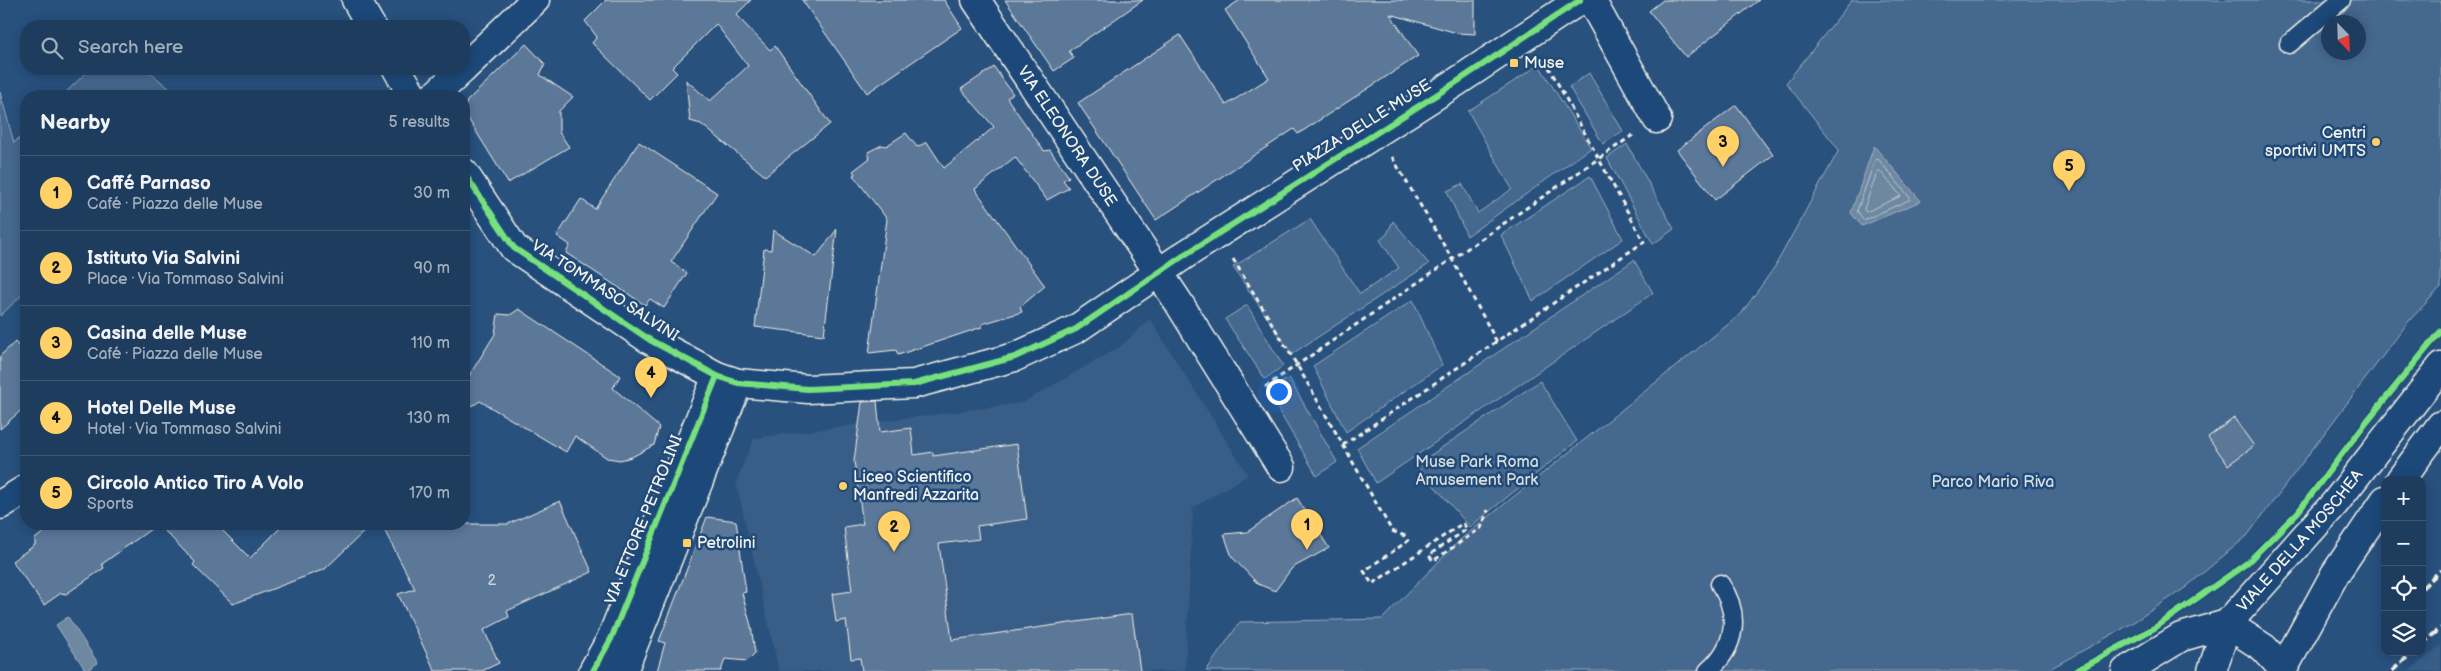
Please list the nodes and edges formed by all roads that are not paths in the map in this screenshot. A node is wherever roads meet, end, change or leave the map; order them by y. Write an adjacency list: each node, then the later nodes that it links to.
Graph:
1 (356, 0): 7 (street)
2 (535, 0): 9 (street)
3 (976, 0): 16 (street, VIA ELEONORA DUSE)
4 (1580, 0): 16 (street, PIAZZA DELLE MUSE)
5 (1591, 0): 14 (street)
6 (2342, 0): 8 (lane)
7 (368, 20)
8 (2290, 44)
9 (470, 61)
10 (401, 75): 12 (street)
11 (456, 75): 13 (street)
12 (409, 90)
13 (440, 90)
14 (1657, 119)
15 (470, 182): 18 (street, VIA TOMMASO SALVINI)
16 (1158, 273): 18 (street, VIA TOMMASO SALVINI); 20 (street)
17 (2441, 367): 26 (street, VIALE DELLA MOSCHEA)
18 (727, 379): 28 (street, VIA ETTORE PETROLINI); 29 (street)
19 (2441, 425): 21 (street)
20 (1281, 466)
21 (2403, 476)
22 (20, 493): 23 (street)
23 (0, 505)
24 (2381, 506): 27 (street)
25 (1720, 584): 30 (lane)
26 (2227, 624): 27 (street); 31 (street, VIALE DELLA MOSCHEA); 32 (street)
27 (2283, 670)
28 (593, 671)
29 (623, 671)
30 (1708, 671)
31 (2126, 671)
32 (2212, 671)

